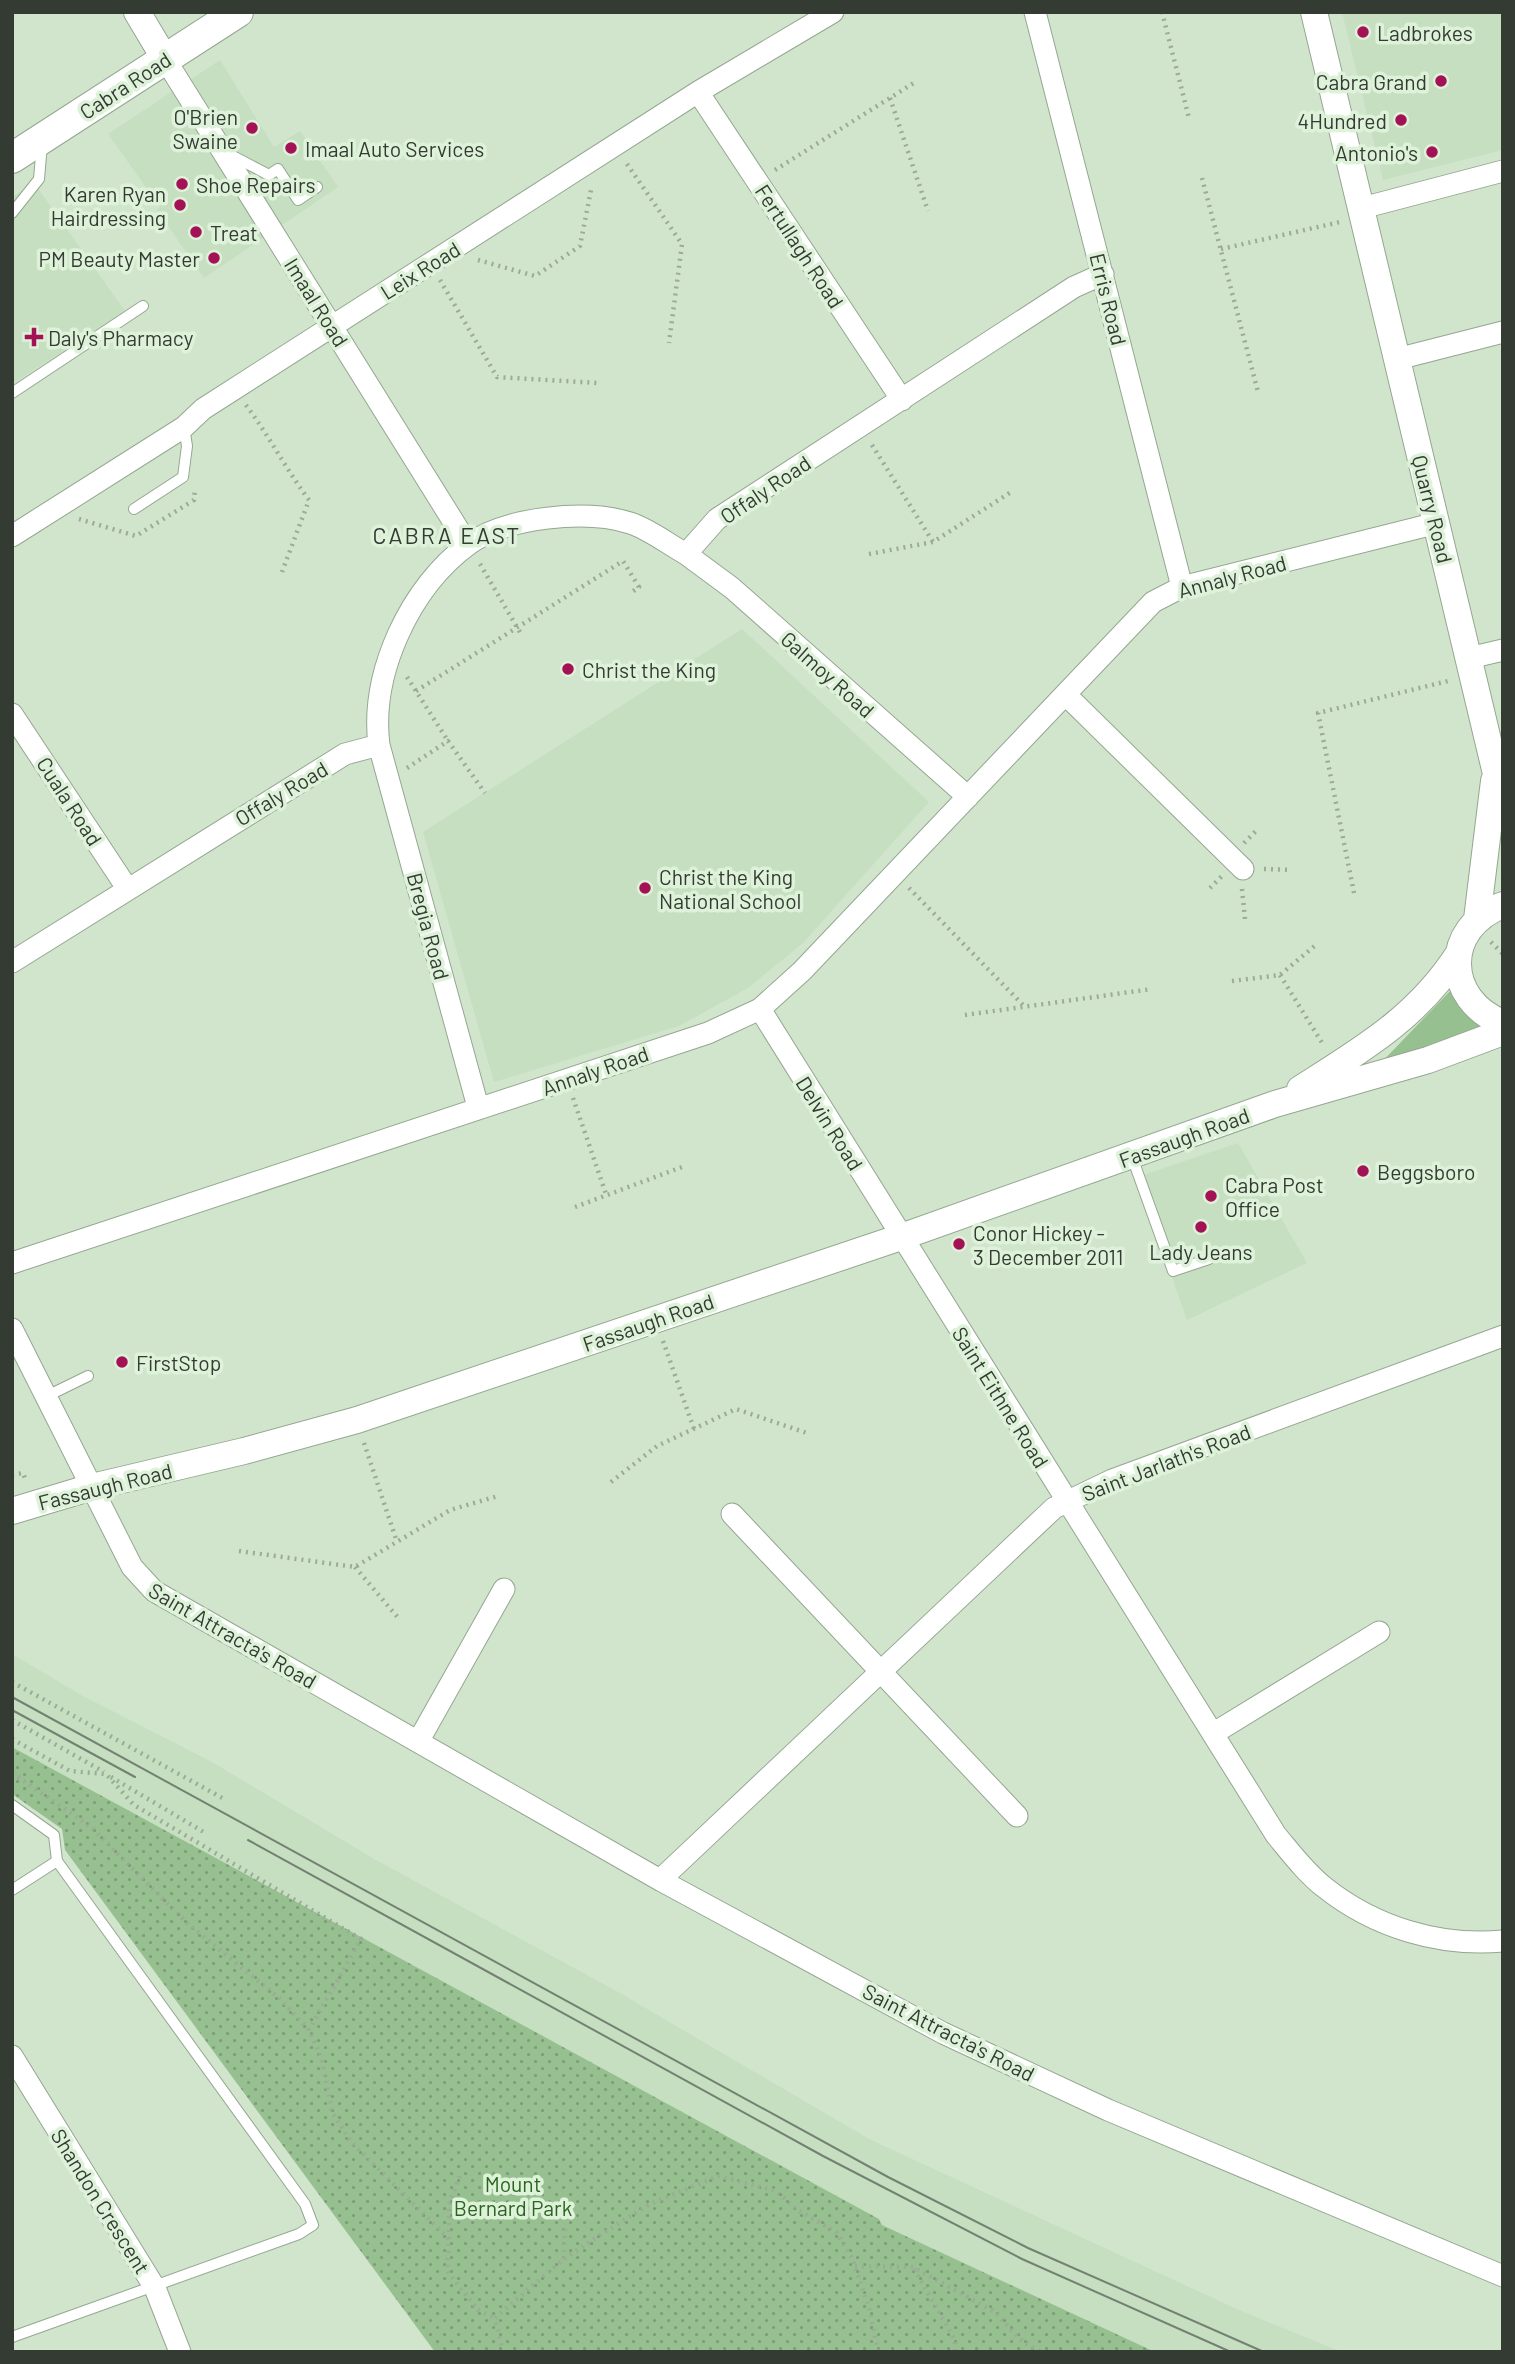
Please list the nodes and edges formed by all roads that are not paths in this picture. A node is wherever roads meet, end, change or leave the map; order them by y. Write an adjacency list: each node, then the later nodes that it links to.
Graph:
1 (137, 12): 6 (street)
2 (238, 12): 6 (main road, Cabra Road)
3 (833, 12): 7 (street, Leix Road)
4 (1035, 12): 15 (street, Erris Road)
5 (1314, 12): 13 (street, Quarry Road)
6 (165, 59): 8 (main road, Cabra Road); 9 (street, Imaal Road)
7 (698, 92): 17 (street, Leix Road); 21 (street, Fertullagh Road)
8 (43, 138): 10 (main road, Cabra Road); 14 (lane)
9 (222, 150): 12 (lane); 17 (street, Imaal Road)
10 (12, 158)
11 (1503, 172): 13 (street)
12 (317, 187)
13 (1363, 212): 19 (street, Quarry Road)
14 (12, 213)
15 (1103, 274): 21 (street, Offaly Road); 28 (street, Erris Road)
16 (143, 306): 20 (lane)
17 (332, 327): 22 (street, Leix Road); 26 (street, Imaal Road)
18 (1503, 331): 19 (street)
19 (1397, 359): 24 (street, Quarry Road)
20 (12, 393)
21 (902, 400): 27 (street, Offaly Road)
22 (184, 427): 23 (lane); 25 (street, Leix Road)
23 (134, 509)
24 (1437, 523): 28 (street, Annaly Road); 30 (street, Quarry Road)
25 (12, 536)
26 (468, 545): 27 (street); 33 (street)
27 (686, 554): 35 (street, Galmoy Road)
28 (1182, 587): 31 (street, Annaly Road)
29 (1503, 650): 30 (street)
30 (1471, 666): 34 (street, Quarry Road)
31 (1066, 695): 35 (street, Annaly Road); 37 (street)
32 (12, 714): 38 (street, Cuala Road)
33 (379, 745): 38 (street, Offaly Road); 47 (street, Bregia Road)
34 (1495, 768): 36 (street, Quarry Road); 40 (street, Quarry Road)
35 (968, 797): 43 (street, Annaly Road)
36 (1503, 803)
37 (1243, 869)
38 (127, 888): 42 (street, Offaly Road)
39 (1503, 905): 40 (street)
40 (1477, 919): 41 (street, Fassaugh Road)
41 (1459, 953): 44 (street); 46 (street, Fassaugh Road)
42 (12, 962)
43 (760, 1009): 47 (street, Annaly Road); 49 (street, Delvin Road)
44 (1503, 1023)
45 (1503, 1032): 46 (street, Fassaugh Road)
46 (1275, 1104): 48 (street, Fassaugh Road)
47 (478, 1107): 51 (street, Annaly Road)
48 (1132, 1157): 49 (street, Fassaugh Road); 50 (lane)
49 (901, 1237): 56 (street, Fassaugh Road); 57 (street, Saint Eithne Road)
50 (1209, 1259)
51 (12, 1263)
52 (12, 1329): 55 (street, Saint Attracta's Road)
53 (1503, 1336): 57 (street, Saint Jarlath's Road)
54 (88, 1376): 55 (lane)
55 (45, 1396): 56 (street, Saint Attracta's Road)
56 (92, 1487): 58 (street, Fassaugh Road); 64 (street, Saint Attracta's Road)
57 (1066, 1502): 62 (street, Saint Jarlath's Road); 63 (street, Saint Eithne Road)
58 (12, 1511)
59 (732, 1514): 62 (street)
60 (504, 1589): 64 (street)
61 (1379, 1632): 63 (street)
62 (880, 1671): 66 (street); 68 (street, Saint Jarlath's Road)
63 (1214, 1733): 70 (street, Saint Eithne Road)
64 (419, 1740): 68 (street, Saint Attracta's Road)
65 (12, 1805): 67 (lane)
66 (1017, 1815)
67 (57, 1861): 69 (lane); 73 (lane)
68 (660, 1880): 72 (street, Saint Attracta's Road)
69 (12, 1890)
70 (1503, 1941)
71 (12, 2056): 73 (street, Shandon Crescent)
72 (1503, 2276)
73 (155, 2288): 74 (lane); 75 (street, Shandon Crescent)
74 (12, 2337)
75 (180, 2352)

